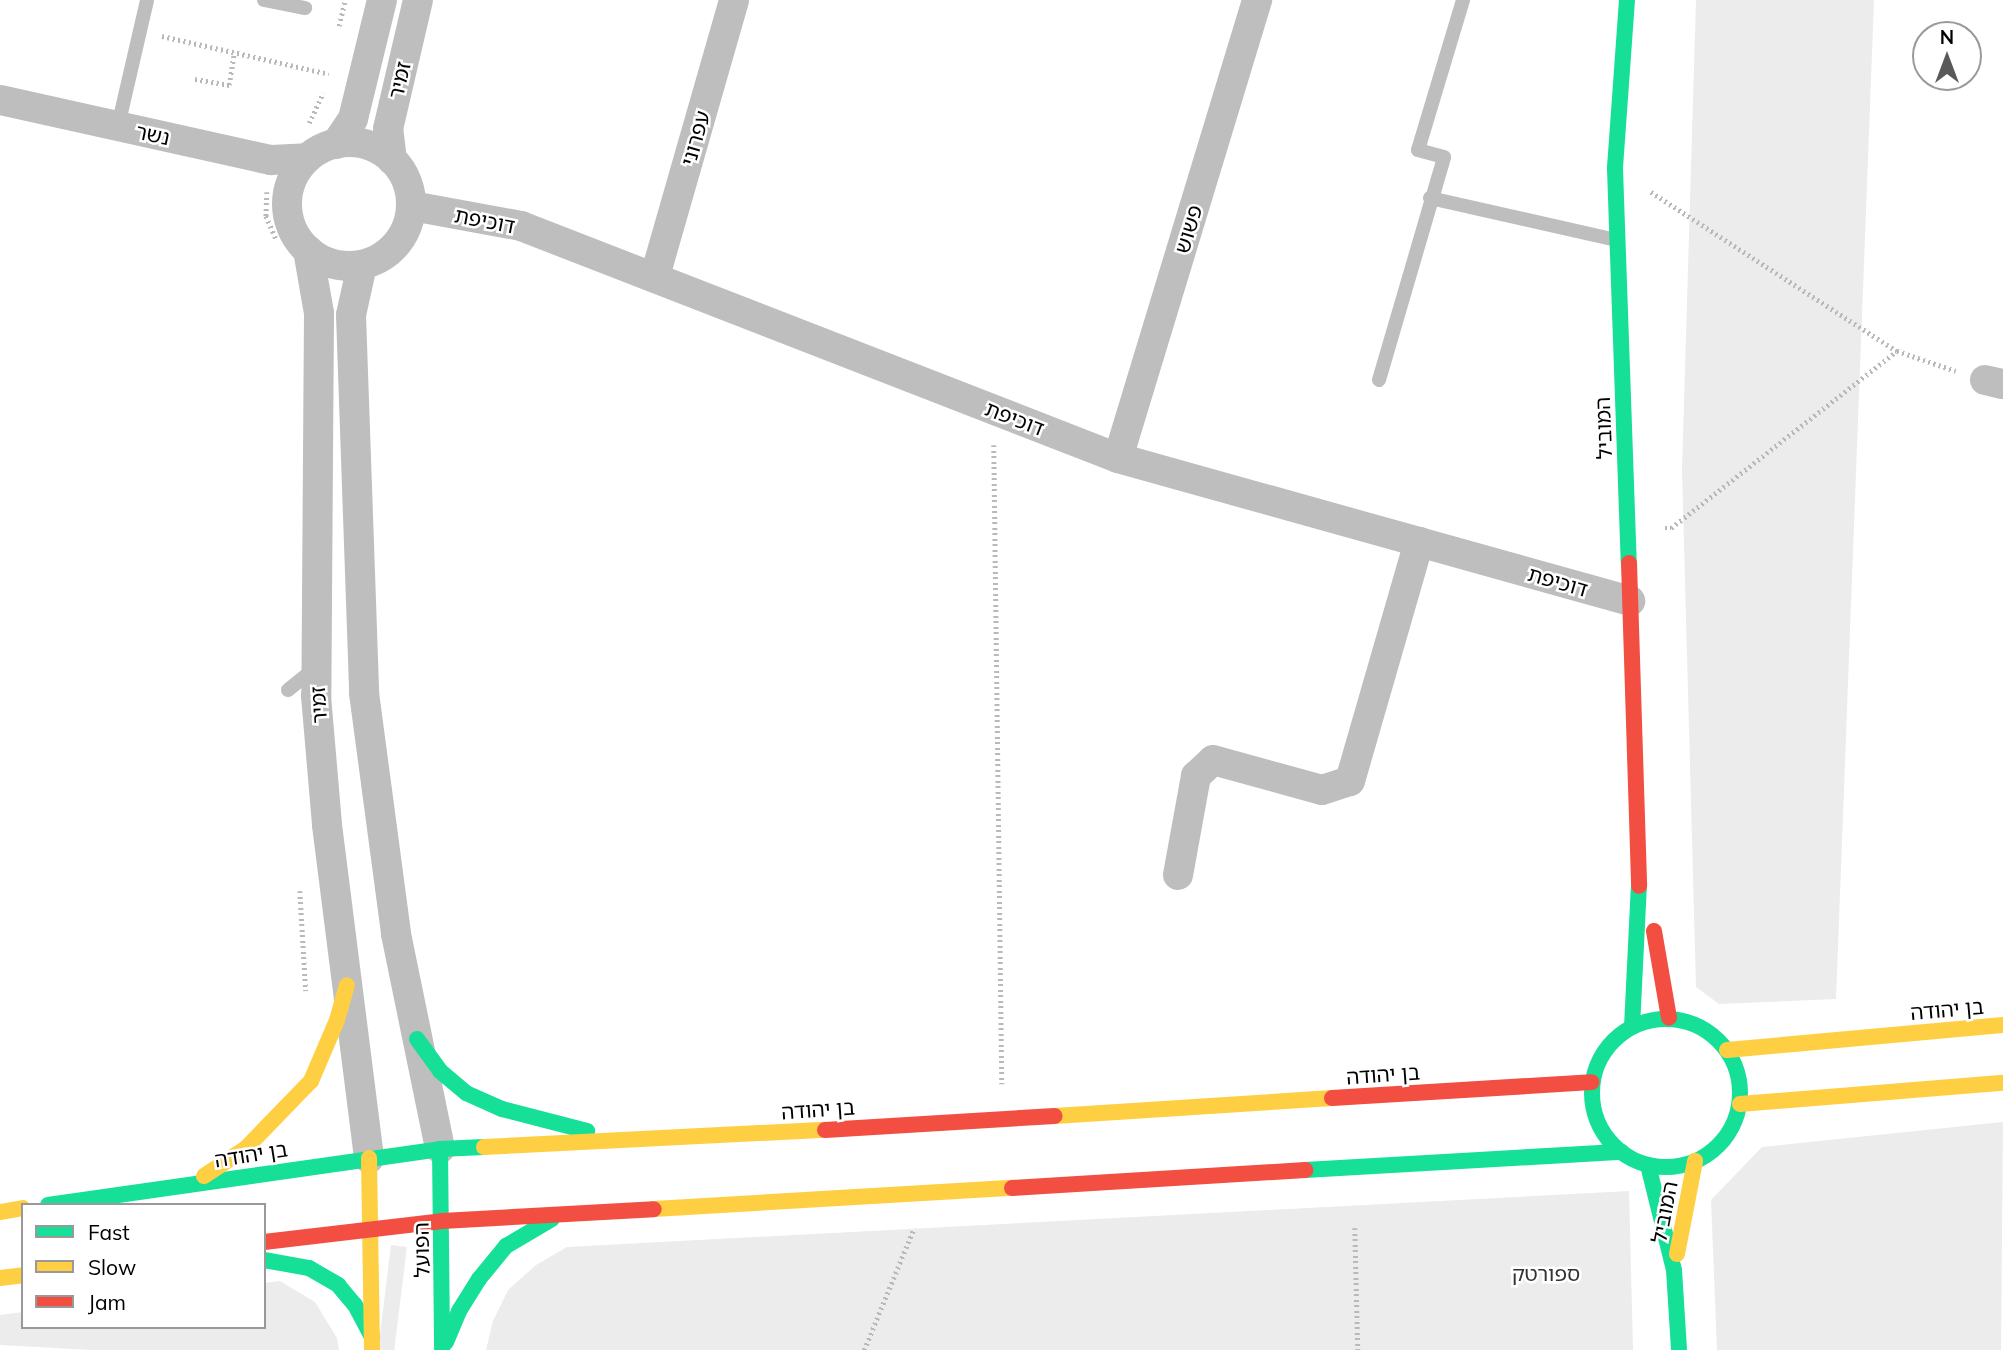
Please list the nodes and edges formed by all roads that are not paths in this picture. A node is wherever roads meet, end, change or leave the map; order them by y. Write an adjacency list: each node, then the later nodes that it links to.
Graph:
1 (146, 0): 12 (lane)
2 (264, 0): 9 (lane)
3 (382, 0): 13 (street, זמיר)
4 (418, 0): 15 (street, זמיר)
5 (734, 0): 22 (street, עפרוני)
6 (1257, 0): 24 (street, פשוש)
7 (1462, 0): 16 (lane)
8 (1628, 0): 19 (street, המוביל)
9 (305, 8)
10 (0, 100): 12 (street, נשר)
11 (0, 120): 17 (street, נשר)
12 (118, 126): 14 (street, נשר)
13 (336, 144): 14 (street); 15 (street)
14 (307, 158): 17 (street)
15 (393, 160): 18 (street)
16 (1430, 198): 19 (lane); 23 (lane)
17 (288, 203): 20 (street)
18 (412, 206): 21 (street); 22 (street, דוכיפת)
19 (1617, 240): 26 (street, המוביל)
20 (308, 250): 21 (street); 27 (street, זמיר)
21 (362, 265): 35 (street)
22 (655, 276): 24 (street, דוכיפת)
23 (1379, 380)
24 (1118, 458): 25 (street, דוכיפת)
25 (1419, 542): 26 (street, דוכיפת); 30 (street)
26 (1630, 601): 29 (street, המוביל)
27 (316, 667): 28 (lane); 31 (street, זמיר)
28 (288, 690)
29 (1640, 855): 32 (street, המוביל); 34 (street, המוביל)
30 (1178, 875)
31 (347, 985): 43 (street, זמיר); 46 (street)
32 (1669, 1018): 34 (street); 36 (street)
33 (2003, 1025): 36 (street, בן יהודה)
34 (1632, 1027): 37 (street)
35 (417, 1039): 40 (street); 41 (street)
36 (1727, 1050): 39 (street)
37 (1592, 1082): 40 (street, בן יהודה); 42 (street)
38 (2003, 1083): 39 (street)
39 (1740, 1104): 44 (street)
40 (641, 1142): 41 (street, בן יהודה)
41 (440, 1149): 43 (street, בן יהודה); 51 (street, הפועל)
42 (1621, 1152): 45 (street); 50 (street)
43 (369, 1158): 46 (street, בן יהודה); 52 (street)
44 (1695, 1161): 45 (street); 55 (street, המוביל)
45 (1648, 1165): 55 (street, המוביל)
46 (185, 1185): 47 (street, בן יהודה)
47 (62, 1203)
48 (21, 1208): 49 (street)
49 (0, 1212)
50 (558, 1215): 51 (street); 59 (street)
51 (442, 1221): 52 (street); 59 (street, הפועל)
52 (372, 1228): 53 (street); 58 (street)
53 (266, 1242)
54 (266, 1261): 58 (street)
55 (1674, 1270): 60 (street, המוביל)
56 (21, 1275): 57 (street)
57 (0, 1278)
58 (372, 1344)
59 (442, 1350)
60 (1679, 1350)

